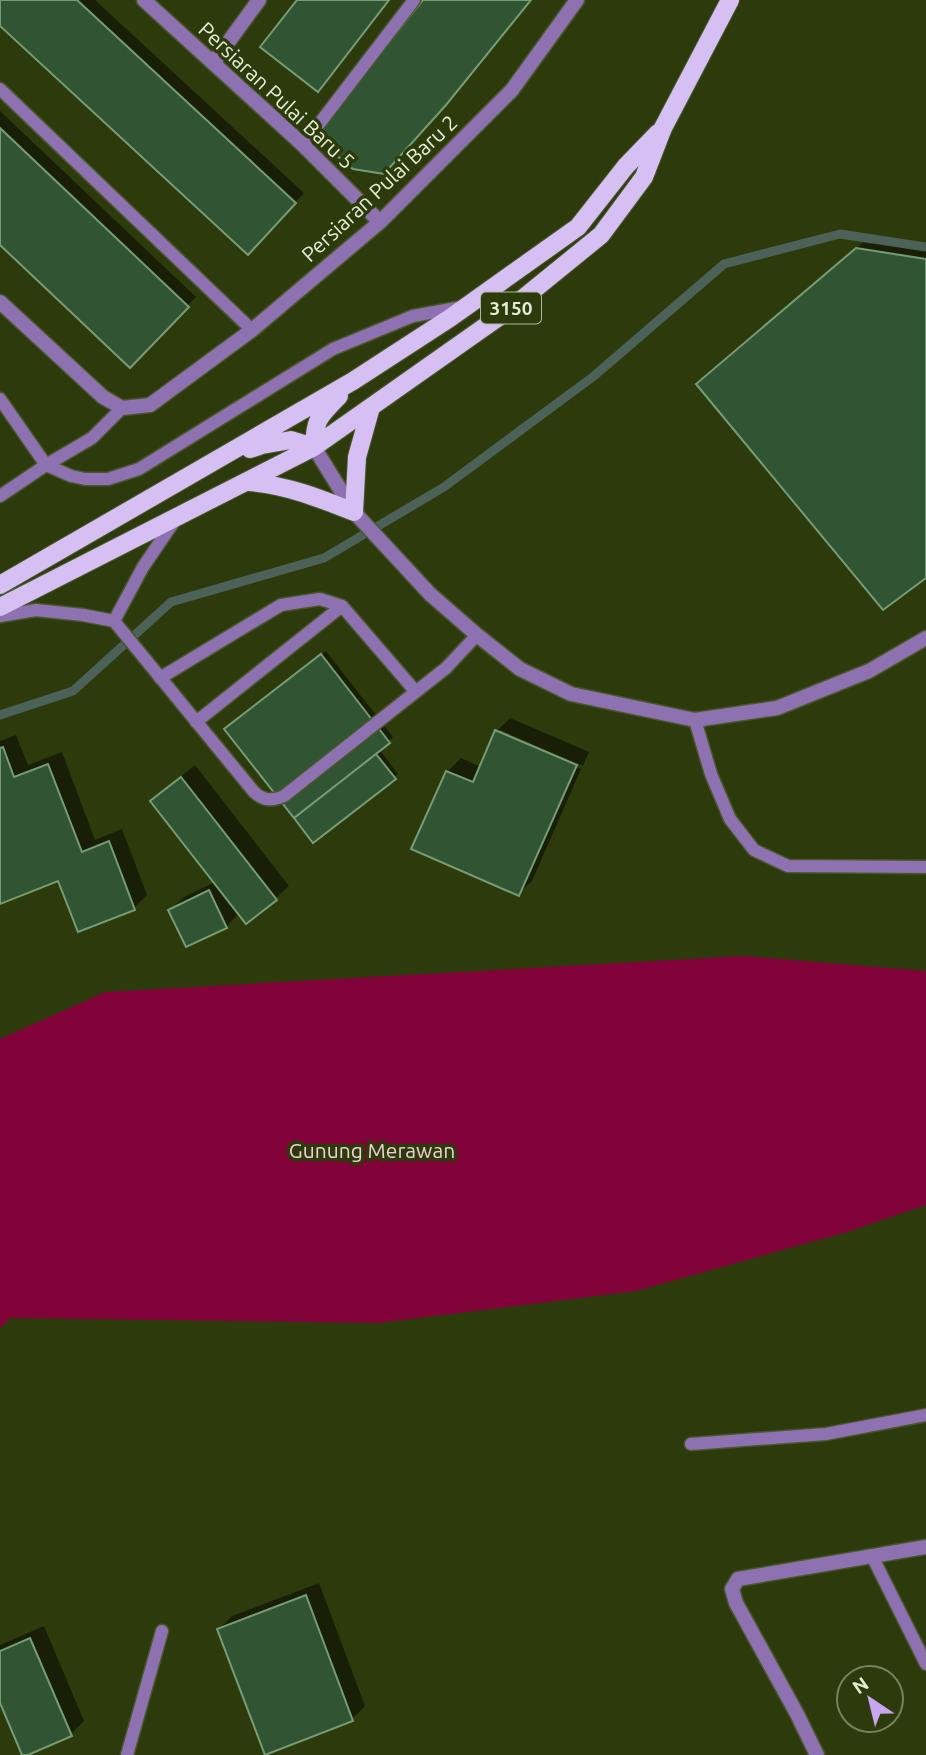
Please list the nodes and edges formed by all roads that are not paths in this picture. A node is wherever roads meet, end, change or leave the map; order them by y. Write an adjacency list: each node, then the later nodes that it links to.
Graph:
1 (144, 0): 6 (street, Persiaran Pulai Baru 5)
2 (259, 0): 6 (street)
3 (414, 0): 9 (lane)
4 (577, 0): 10 (street, Persiaran Pulai Baru 2)
5 (730, 0): 8 (main road, 3150)
6 (213, 63): 9 (street, Persiaran Pulai Baru 5)
7 (0, 89): 13 (lane)
8 (663, 128): 12 (main road, 3150); 16 (main road, 3150)
9 (303, 145): 10 (street, Persiaran Pulai Baru 5)
10 (380, 222): 13 (street, Persiaran Pulai Baru 2)
11 (0, 302): 17 (street)
12 (466, 306): 14 (main road, 3150); 20 (lane)
13 (252, 330): 17 (street, Persiaran Pulai Baru 2)
14 (353, 381): 18 (main road); 19 (main road, 3150)
15 (0, 399): 20 (lane)
16 (371, 407): 18 (main road, 3150); 23 (main road)
17 (122, 408): 20 (lane)
18 (314, 447): 19 (main road); 21 (main road, 3150); 23 (street)
19 (210, 464): 25 (main road, 3150)
20 (46, 465): 22 (lane)
21 (246, 481): 23 (main road); 24 (main road, 3150)
22 (0, 496)
23 (357, 515): 30 (street)
24 (177, 516): 27 (main road, 3150); 29 (lane)
25 (0, 585)
26 (342, 606): 32 (lane); 33 (lane); 35 (lane)
27 (0, 607)
28 (0, 616): 29 (lane)
29 (118, 625): 32 (lane)
30 (477, 635): 33 (lane); 34 (street)
31 (926, 638): 34 (street)
32 (160, 678): 35 (lane)
33 (415, 692): 35 (lane)
34 (695, 720): 36 (lane)
35 (196, 722)
36 (926, 867)
37 (926, 1415): 38 (lane)
38 (691, 1444)
39 (926, 1547): 40 (street)
40 (872, 1556): 42 (lane); 44 (street)
41 (162, 1631): 43 (lane)
42 (926, 1664)
43 (127, 1755)
44 (817, 1755)

